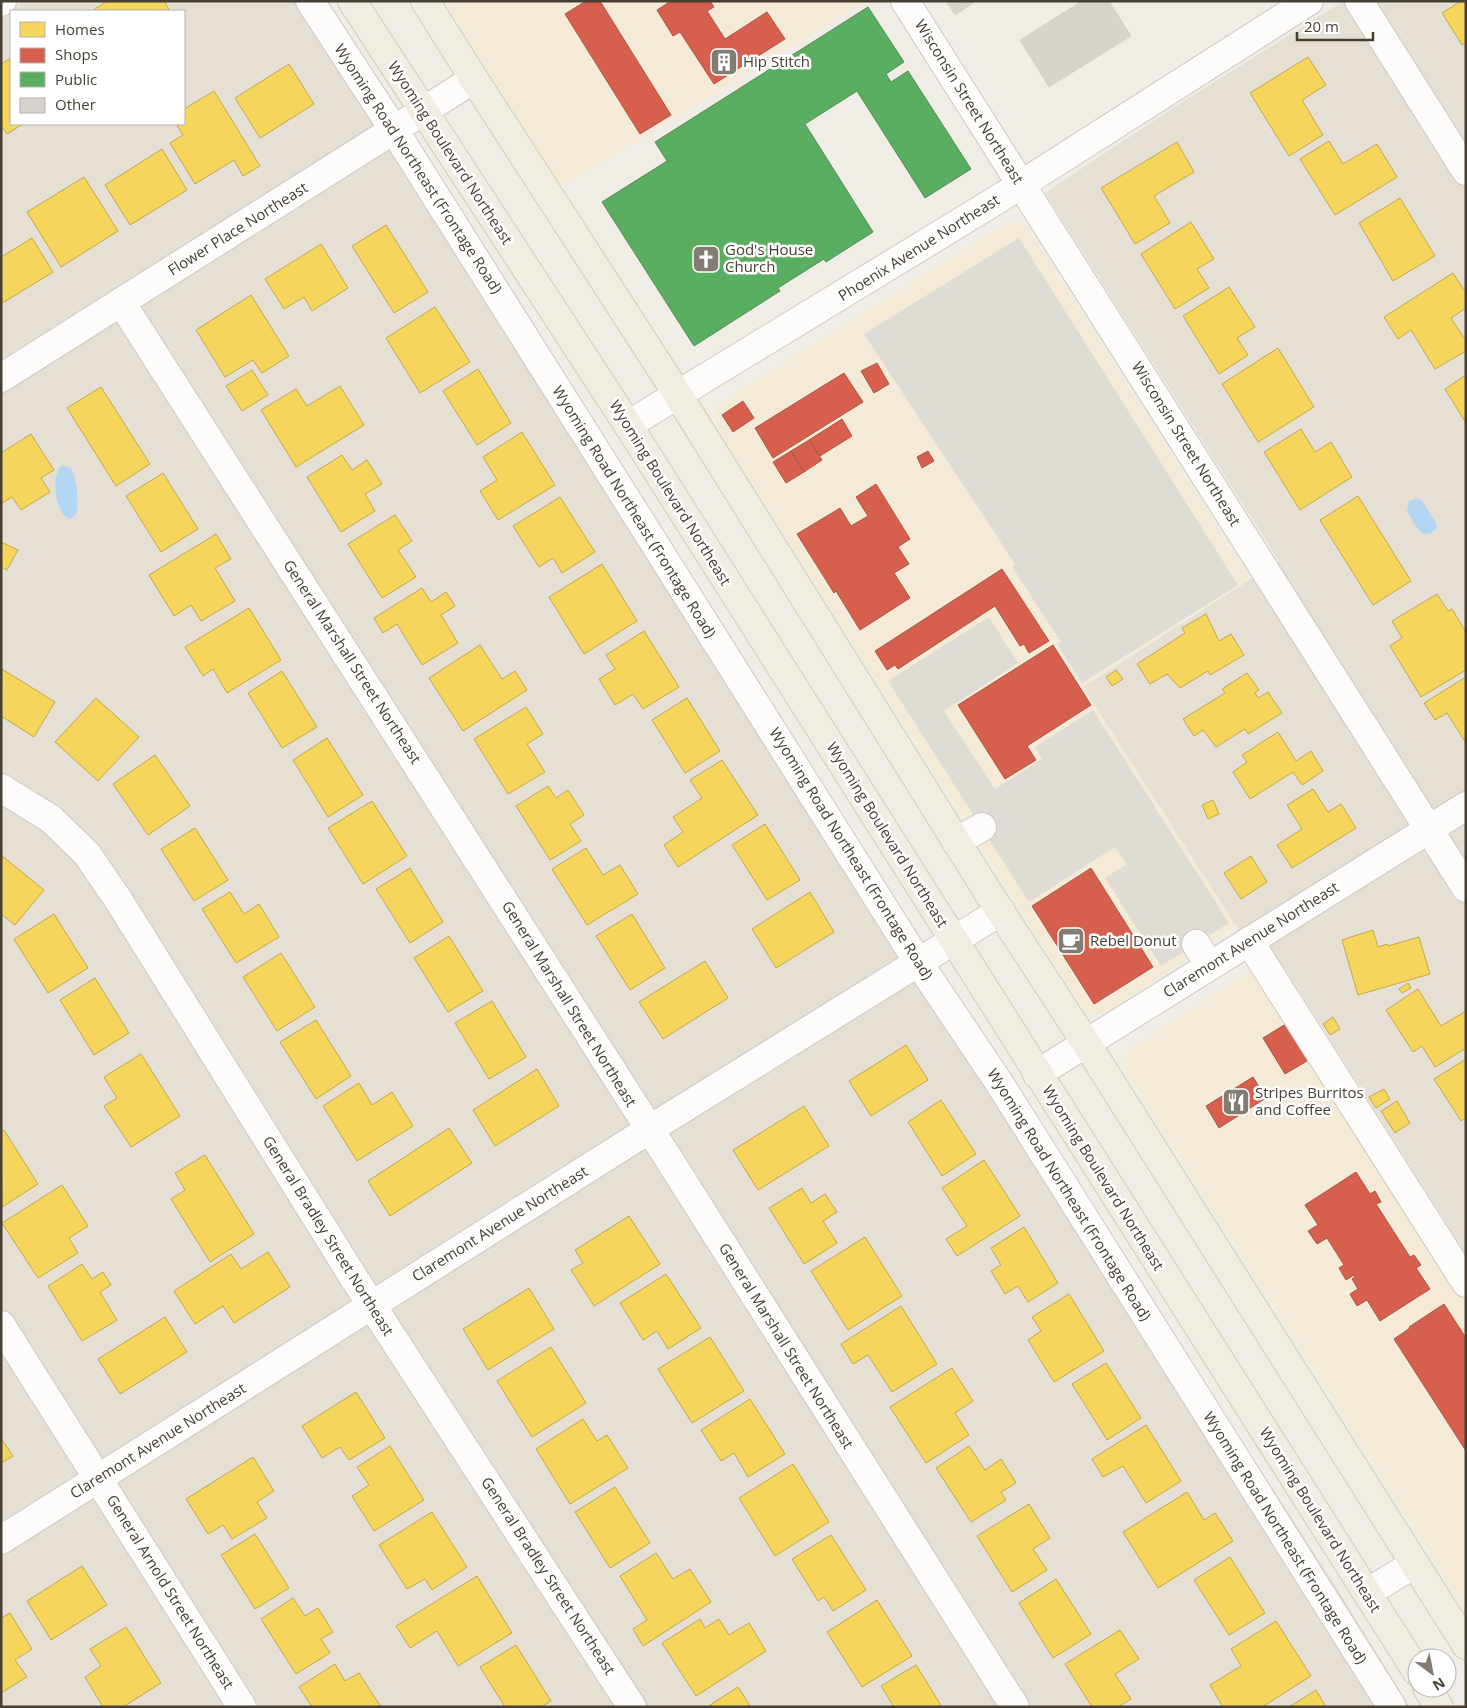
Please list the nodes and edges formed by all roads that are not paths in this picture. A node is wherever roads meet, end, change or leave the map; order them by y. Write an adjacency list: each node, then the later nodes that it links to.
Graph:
1 (310, 1): 9 (street, Wyoming Road Northeast (Frontage Road))
2 (352, 1): 8 (main road, Wyoming Boulevard Northeast)
3 (425, 1): 7 (main road)
4 (906, 1): 11 (street, Wisconsin Street Northeast)
5 (1309, 1): 11 (street, Phoenix Avenue Northeast)
6 (1359, 1): 10 (street)
7 (474, 79): 8 (street, Flower Place Northeast); 14 (main road)
8 (423, 111): 9 (street, Flower Place Northeast); 15 (main road, Wyoming Boulevard Northeast)
9 (394, 130): 12 (street, Flower Place Northeast); 25 (street, Wyoming Road Northeast (Frontage Road))
10 (1466, 171)
11 (1022, 184): 14 (street, Phoenix Avenue Northeast); 19 (street, Wisconsin Street Northeast)
12 (121, 302): 13 (street, Flower Place Northeast); 28 (street, General Marshall Street Northeast)
13 (1, 378)
14 (678, 395): 15 (street, Phoenix Avenue Northeast); 20 (main road)
15 (628, 425): 23 (main road, Wyoming Boulevard Northeast)
16 (1, 788): 30 (street, General Bradley Street Northeast)
17 (1466, 806): 19 (street, Claremont Avenue Northeast)
18 (982, 827): 20 (street)
19 (1428, 829): 21 (street, Wisconsin Street Northeast); 24 (street, Claremont Avenue Northeast)
20 (956, 842): 22 (main road)
21 (1466, 888)
22 (1001, 911): 23 (street, Claremont Avenue Northeast); 26 (main road)
23 (953, 940): 25 (street, Claremont Avenue Northeast); 27 (main road, Wyoming Boulevard Northeast)
24 (1249, 941): 26 (street, Claremont Avenue Northeast); 29 (street)
25 (918, 962): 28 (street, Claremont Avenue Northeast); 41 (street, Wyoming Road Northeast (Frontage Road))
26 (1086, 1043): 27 (street, Claremont Avenue Northeast); 34 (main road)
27 (1037, 1074): 35 (main road, Wyoming Boulevard Northeast)
28 (650, 1129): 30 (street, Claremont Avenue Northeast); 40 (street, General Marshall Street Northeast)
29 (1466, 1283)
30 (371, 1305): 32 (street, Claremont Avenue Northeast); 39 (street, General Bradley Street Northeast)
31 (1, 1325): 32 (street, General Arnold Street Northeast)
32 (98, 1479): 33 (street, Claremont Avenue Northeast); 38 (street, General Arnold Street Northeast)
33 (1, 1540)
34 (1414, 1564): 35 (street); 36 (main road)
35 (1367, 1593): 37 (main road, Wyoming Boulevard Northeast)
36 (1466, 1645)
37 (1407, 1656)
38 (242, 1707)
39 (632, 1707)
40 (1015, 1707)
41 (1392, 1707)

